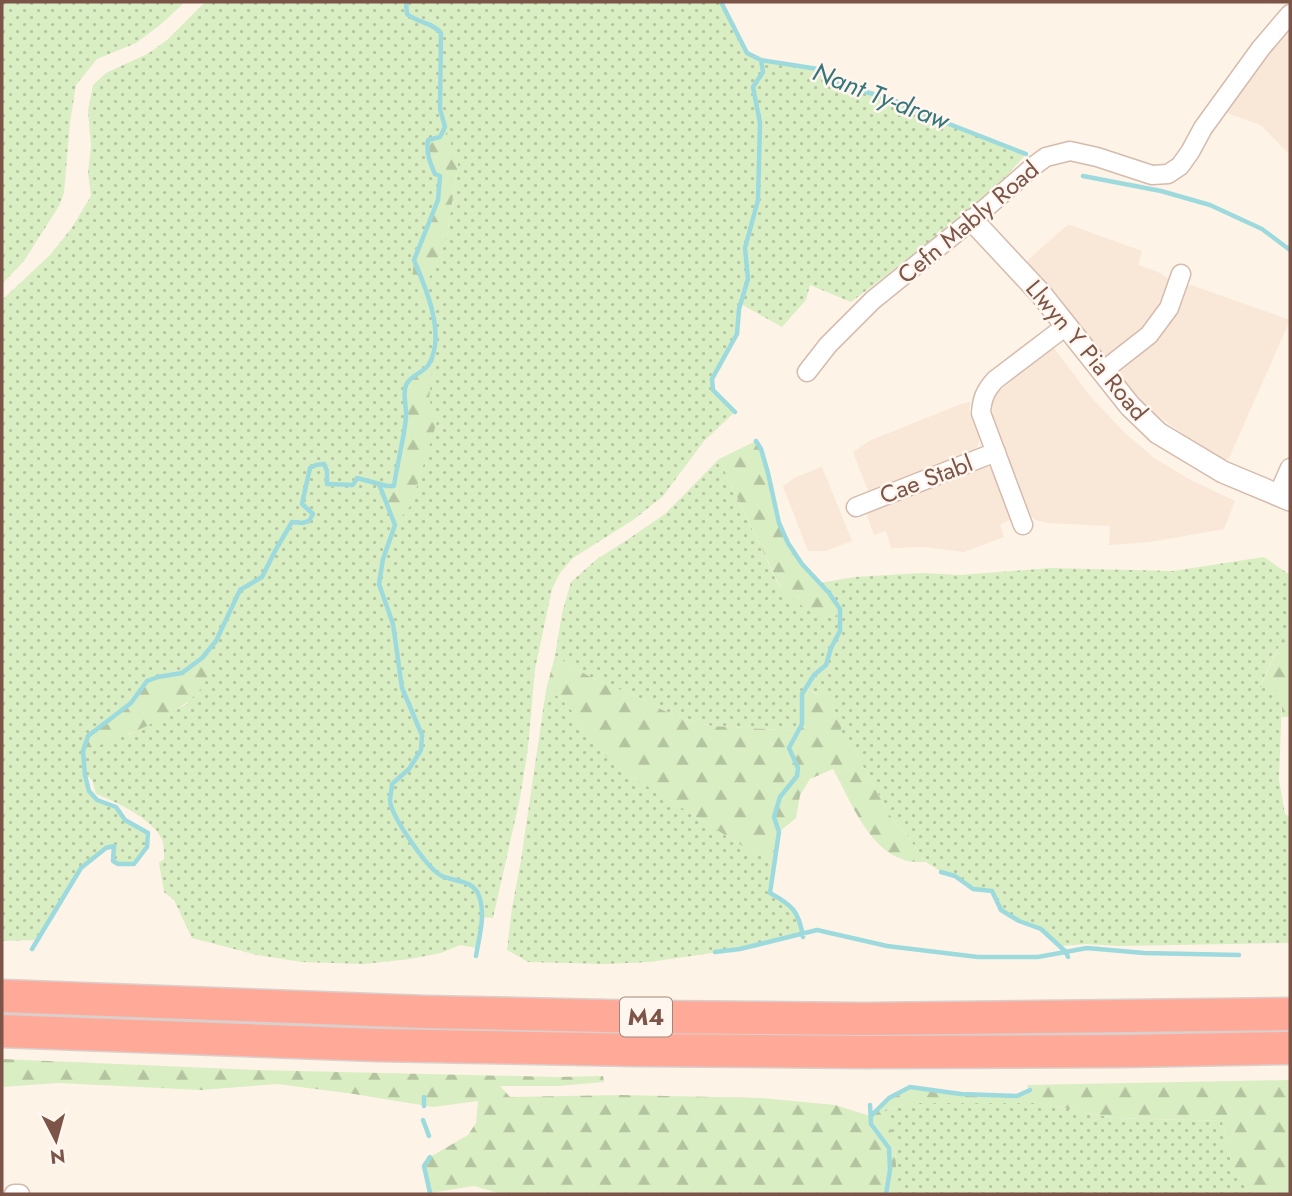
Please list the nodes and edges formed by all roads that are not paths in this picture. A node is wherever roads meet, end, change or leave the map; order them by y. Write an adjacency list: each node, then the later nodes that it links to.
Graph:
1 (1290, 14): 2 (street, Cefn Mably Road)
2 (972, 220): 4 (street, Llwyn Y Pia Road); 6 (street, Cefn Mably Road)
3 (1181, 274): 5 (street)
4 (1066, 326): 5 (street, Llwyn Y Pia Road); 7 (street, Cae Stabl)
5 (1103, 371): 9 (street, Llwyn Y Pia Road)
6 (807, 372)
7 (996, 452): 10 (street, Cae Stabl); 11 (street, Cae Stabl)
8 (1290, 468): 9 (street)
9 (1284, 498)
10 (856, 506)
11 (1023, 525)
12 (2, 996): 13 (highway, M4)
13 (1290, 1014)
14 (2, 1031): 15 (highway, M4)
15 (1290, 1048)
16 (14, 1194): 17 (street)
17 (20, 1194)

